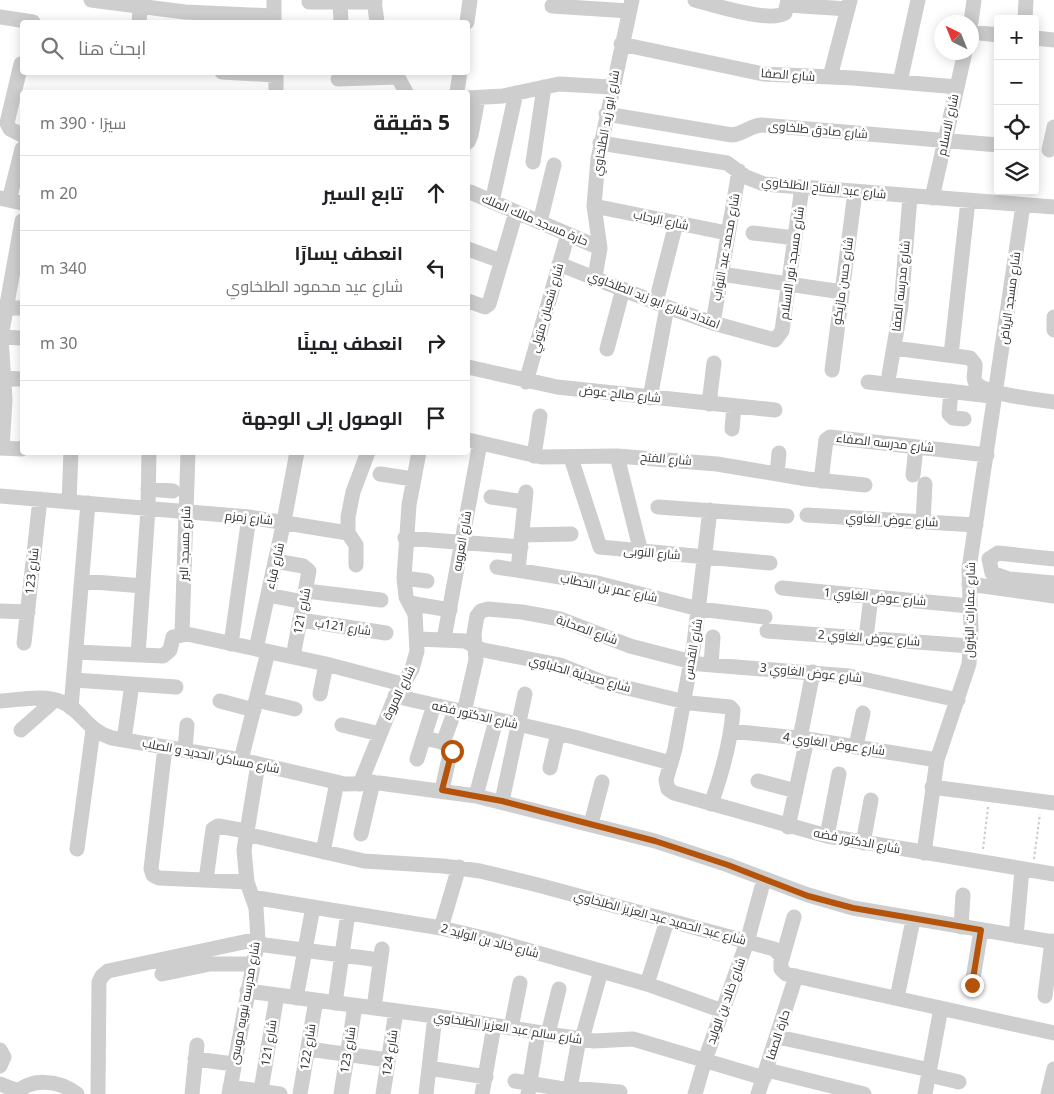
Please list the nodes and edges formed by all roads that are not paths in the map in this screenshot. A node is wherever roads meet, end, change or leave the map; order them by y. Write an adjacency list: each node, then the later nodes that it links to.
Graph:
1 (91, 0): 11 (street)
2 (274, 0): 20 (street)
3 (470, 0): 25 (street)
4 (695, 0): 16 (street)
5 (918, 0): 38 (street)
6 (974, 0): 17 (street)
7 (1026, 0): 18 (street)
8 (375, 1): 10 (street); 24 (street)
9 (309, 2): 10 (street)
10 (340, 2): 23 (street)
11 (140, 3): 20 (street); 22 (street)
12 (574, 4): 14 (street); 15 (street)
13 (849, 5): 16 (street); 36 (street)
14 (552, 6)
15 (630, 6): 30 (street, شارع ابو زيد الطلخاوي)
16 (786, 7)
17 (972, 15)
18 (1024, 15)
19 (0, 17): 21 (street)
20 (274, 19)
21 (20, 20)
22 (139, 20)
23 (341, 20)
24 (377, 20)
25 (467, 20)
26 (979, 33): 27 (street)
27 (994, 34)
28 (1039, 38): 29 (street)
29 (1054, 40)
30 (621, 44): 36 (street, شارع الصفا); 41 (street, شارع ابو زيد الطلخاوي)
31 (963, 60): 40 (street, شارع الاسلام)
32 (20, 68): 50 (street)
33 (276, 75): 42 (street)
34 (396, 75): 37 (street); 43 (street)
35 (460, 75): 44 (street)
36 (830, 77): 38 (street, شارع الصفا)
37 (338, 79)
38 (900, 82): 40 (street, شارع الصفا)
39 (544, 87): 41 (street); 45 (street); 56 (street)
40 (957, 87): 51 (street, شارع الاسلام)
41 (612, 88): 47 (street, شارع ابو زيد الطلخاوي)
42 (276, 90)
43 (405, 90)
44 (458, 90)
45 (516, 94): 46 (street); 66 (street)
46 (473, 98): 48 (street)
47 (606, 114): 51 (street, شارع صادق طلخاوى); 52 (street, شارع ابو زيد الطلخاوي)
48 (470, 124)
49 (1054, 127): 54 (street)
50 (20, 134)
51 (945, 141): 53 (street, شارع صادق طلخاوى); 63 (street, شارع الاسلام)
52 (600, 142): 58 (street, شارع عبد الفتاح الطلخاوي); 68 (street, شارع ابو زيد الطلخاوي)
53 (994, 144)
54 (1046, 150)
55 (20, 158): 64 (street)
56 (533, 162)
57 (554, 166): 71 (street)
58 (739, 171): 59 (street, شارع عبد الفتاح الطلخاوي); 74 (street, شارع محمد عبد التواب)
59 (802, 187): 61 (street, شارع عبد الفتاح الطلخاوي); 77 (street, شارع مسجد نور الاسلام)
60 (470, 192): 66 (street, حارة مسجد مالك الملك)
61 (855, 192): 62 (street, شارع عبد الفتاح الطلخاوي); 87 (street, شارع حسن مازيكو)
62 (910, 197): 63 (street, شارع عبد الفتاح الطلخاوي); 98 (street, شارع مدرسه الصفا)
63 (932, 198): 65 (street, شارع عبد الفتاح الطلخاوي)
64 (10, 200)
65 (968, 201): 67 (street, شارع عبد الفتاح الطلخاوي); 100 (street)
66 (492, 202): 70 (street, حارة مسجد مالك الملك)
67 (1023, 205): 69 (street, شارع عبد الفتاح الطلخاوي); 110 (street, شارع مسجد الرياض)
68 (594, 206): 72 (street, شارع الرحاب); 78 (street, شارع ابو زيد الطلخاوي)
69 (1054, 207)
70 (516, 212): 71 (street, حارة مسجد مالك الملك); 80 (street)
71 (540, 222): 76 (street, حارة مسجد مالك الملك)
72 (676, 223): 74 (street, شارع الرحاب); 89 (street)
73 (20, 231): 82 (street)
74 (727, 233): 83 (street, شارع محمد عبد التواب)
75 (753, 233): 77 (street)
76 (568, 234): 78 (street, حارة مسجد مالك الملك); 81 (street, شارع شعبان متولي)
77 (795, 238): 85 (street, شارع مسجد نور الاسلام)
78 (600, 248): 84 (street, شارع ابو زيد الطلخاوي)
79 (470, 250): 80 (street)
80 (502, 261): 88 (street)
81 (559, 264): 84 (street, امتداد شارع ابو زيد الطلخاوي); 107 (street, شارع شعبان متولي)
82 (11, 274): 90 (street)
83 (721, 274): 85 (street); 93 (street, شارع محمد عبد التواب)
84 (595, 277): 86 (street, امتداد شارع ابو زيد الطلخاوي)
85 (789, 284): 87 (street); 97 (street, شارع مسجد نور الاسلام)
86 (623, 288): 89 (street, امتداد شارع ابو زيد الطلخاوي); 99 (street)
87 (842, 292): 103 (street, شارع حسن مازيكو)
88 (470, 302)
89 (661, 304): 93 (street, امتداد شارع ابو زيد الطلخاوي); 111 (street)
90 (6, 308): 91 (street); 95 (street)
91 (20, 308)
92 (1054, 317): 94 (street)
93 (713, 323): 97 (street, امتداد شارع ابو زيد الطلخاوي)
94 (1054, 330)
95 (2, 337): 96 (street); 105 (street)
96 (20, 338)
97 (779, 338)
98 (894, 348): 100 (street); 104 (street, شارع مدرسه الصفا)
99 (607, 349)
100 (951, 355): 110 (street)
101 (714, 363): 113 (street)
102 (470, 368): 107 (street, شارع صالح عوض)
103 (832, 370)
104 (889, 375)
105 (2, 378): 106 (street); 121 (street)
106 (20, 379)
107 (526, 382): 111 (street, شارع صالح عوض)
108 (868, 382): 109 (street)
109 (951, 391): 110 (street); 117 (street)
110 (996, 394): 112 (street); 124 (street, شارع عمارات البترول)
111 (650, 398): 113 (street, شارع صالح عوض)
112 (1054, 402)
113 (709, 404): 114 (street, شارع صالح عوض)
114 (734, 406): 115 (street, شارع صالح عوض); 118 (street)
115 (775, 410)
116 (540, 416): 131 (street)
117 (964, 419)
118 (732, 429)
119 (474, 441): 131 (street, شارع الفتح); 160 (street, شارع العروبه)
120 (916, 447): 124 (street, شارع مدرسه الصفاء); 137 (street, شارع مدرسه الصفاء); 154 (street)
121 (1, 448): 122 (street)
122 (20, 449)
123 (779, 453): 135 (street)
124 (987, 454): 155 (street, شارع عمارات البترول)
125 (71, 455): 144 (street)
126 (149, 455): 139 (street)
127 (188, 455): 149 (street, شارع مسجد البر)
128 (295, 455): 153 (street, شارع قباء)
129 (367, 455): 156 (street)
130 (418, 455): 136 (street, شارع المروة)
131 (534, 456): 133 (street, شارع الفتح)
132 (617, 456): 133 (street, شارع الفتح); 135 (street, شارع الفتح); 161 (street)
133 (571, 458): 161 (street, شارع النوبى)
134 (380, 474): 136 (street)
135 (777, 474): 137 (street, شارع الفتح)
136 (413, 479): 158 (street, شارع المروة)
137 (820, 482): 138 (street, شارع الفتح)
138 (865, 486)
139 (148, 489): 140 (street); 147 (street)
140 (173, 491)
141 (0, 496): 143 (street, شارع زمزم)
142 (491, 497): 159 (street)
143 (40, 499): 144 (street, شارع زمزم); 186 (street, شارع 123)
144 (69, 502): 145 (street, شارع زمزم)
145 (88, 503): 147 (street, شارع زمزم); 170 (street)
146 (658, 507): 148 (street)
147 (148, 509): 149 (street, شارع زمزم); 174 (street)
148 (710, 510): 151 (street); 163 (street, شارع القدس)
149 (187, 512): 152 (street, شارع زمزم); 190 (street, شارع مسجد البر)
150 (807, 515): 154 (street, شارع عوض الغاوي)
151 (787, 516)
152 (249, 517): 153 (street, شارع زمزم); 196 (street)
153 (284, 522): 156 (street, شارع زمزم); 164 (street, شارع قباء)
154 (923, 522): 155 (street, شارع عوض الغاوي)
155 (976, 524): 173 (street, شارع عمارات البترول)
156 (348, 533): 166 (street)
157 (571, 534): 159 (street)
158 (405, 538): 160 (street); 169 (street, شارع المروة)
159 (522, 541): 160 (street); 168 (street)
160 (462, 542): 184 (street, شارع العروبه)
161 (641, 552): 163 (street, شارع النوبى)
162 (1051, 554): 172 (street)
163 (705, 557): 165 (street, شارع النوبى); 183 (street, شارع القدس)
164 (276, 562): 176 (street, شارع قباء); 178 (street, شارع 121)
165 (770, 563)
166 (356, 565)
167 (497, 567): 168 (street, شارع عمر بن الخطاب)
168 (518, 570): 183 (street, شارع عمر بن الخطاب)
169 (404, 578): 171 (street); 181 (street, شارع المروة)
170 (82, 581): 174 (street); 200 (street)
171 (427, 581)
172 (1054, 583)
173 (969, 584): 177 (street); 182 (street, شارع عمارات البترول)
174 (143, 586): 201 (street)
175 (782, 588): 179 (street, شارع عوض الغاوي 1)
176 (268, 595): 178 (street); 199 (street, شارع قباء)
177 (1054, 596)
178 (305, 597): 180 (street); 187 (street, شارع 121)
179 (870, 597): 182 (street, شارع عوض الغاوي 1); 192 (street)
180 (381, 600)
181 (409, 604): 184 (street); 193 (street, شارع المروة)
182 (969, 606): 198 (street, شارع عمارات البترول)
183 (699, 609): 188 (street, شارع عمر بن الخطاب); 203 (street, شارع القدس)
184 (450, 610): 194 (street, شارع العروبه)
185 (0, 611): 186 (street)
186 (28, 612): 195 (street, شارع 123)
187 (300, 620): 189 (street, شارع 121ب); 202 (street, شارع 121)
188 (766, 624): 192 (street, شارع عوض الغاوي 2)
189 (386, 633)
190 (182, 634): 196 (street); 201 (street)
191 (713, 637): 205 (street)
192 (866, 638): 198 (street, شارع عوض الغاوي 2)
193 (418, 639): 194 (street, شارع صيدلية الحلباوي); 210 (street, شارع المروة)
194 (444, 639): 197 (street, شارع صيدلية الحلباوي)
195 (24, 643)
196 (231, 644): 199 (street)
197 (475, 646): 203 (street, شارع الصحابة); 216 (street, شارع صيدلية الحلباوي); 222 (street)
198 (971, 646): 215 (street, شارع عمارات البترول)
199 (262, 650): 202 (street); 218 (street, شارع قباء)
200 (76, 652): 201 (street); 207 (street)
201 (138, 655)
202 (293, 657): 204 (street)
203 (692, 661): 205 (street, شارع عوض الغاوي 3); 216 (street, شارع القدس)
204 (326, 664): 210 (street); 211 (street)
205 (711, 665): 206 (street, شارع عوض الغاوي 3)
206 (813, 672): 215 (street, شارع عوض الغاوي 3); 234 (street)
207 (74, 680): 208 (street); 220 (street)
208 (132, 684): 209 (street); 235 (street)
209 (176, 688)
210 (399, 690): 219 (street, شارع الدكتور فضه); 232 (street, شارع المروة)
211 (320, 694)
212 (525, 694): 225 (street)
213 (0, 700): 214 (street)
214 (55, 700): 220 (street, شارع مساكن الحديد و الصلب); 228 (street)
215 (958, 700): 242 (street, شارع عمارات البترول)
216 (683, 701): 230 (street, شارع صيدلية الحلباوي); 243 (street, شارع القدس)
217 (220, 702): 218 (street)
218 (255, 705): 221 (street); 241 (street, شارع قباء)
219 (434, 705): 222 (street, شارع الدكتور فضه); 233 (street)
220 (71, 708): 229 (street, شارع مساكن الحديد و الصلب)
221 (295, 708)
222 (460, 711): 224 (street, شارع الدكتور فضه); 236 (street)
223 (863, 712): 237 (street)
224 (496, 720): 225 (street, شارع الدكتور فضه); 255 (street)
225 (518, 724): 231 (street, شارع الدكتور فضه); 257 (street)
226 (342, 725): 232 (street)
227 (188, 726): 239 (street)
228 (22, 730)
229 (93, 730): 235 (street, شارع مساكن الحديد و الصلب); 266 (street)
230 (731, 731): 234 (street, شارع عوض الغاوي 4); 259 (street)
231 (558, 733): 243 (street, شارع الدكتور فضه); 245 (street)
232 (380, 734): 250 (street, شارع المروة)
233 (424, 738): 236 (street); 240 (street)
234 (804, 739): 237 (street, شارع عوض الغاوي 4); 254 (street)
235 (124, 740): 238 (street, شارع مساكن الحديد و الصلب)
236 (443, 742): 253 (street)
237 (856, 746): 242 (street, شارع عوض الغاوي 4)
238 (165, 747): 239 (street, شارع مساكن الحديد و الصلب); 273 (street)
239 (185, 750): 241 (street, شارع مساكن الحديد و الصلب)
240 (417, 759)
241 (241, 760): 244 (street, شارع مساكن الحديد و الصلب)
242 (937, 760): 252 (street, شارع عمارات البترول)
243 (671, 763): 251 (street, شارع القدس)
244 (258, 764): 248 (street, شارع مساكن الحديد و الصلب); 262 (street, شارع مدرسه نبويه موسى)
245 (550, 768)
246 (840, 774): 264 (street)
247 (758, 781): 254 (street)
248 (337, 782): 250 (street, شارع مساكن الحديد و الصلب); 267 (street)
249 (602, 782): 260 (street)
250 (367, 783): 253 (street, شارع مساكن الحديد و الصلب); 263 (street, شارع المروة)
251 (667, 786): 259 (street, شارع الدكتور فضه)
252 (932, 787): 258 (street); 268 (street, شارع عمارات البترول)
253 (442, 790): 255 (street, شارع مساكن الحديد و الصلب)
254 (796, 791): 261 (street)
255 (476, 796): 257 (street, شارع مساكن الحديد و الصلب)
256 (871, 800): 265 (street)
257 (502, 801): 260 (street, شارع مساكن الحديد و الصلب)
258 (1048, 803)
259 (711, 804): 261 (street, شارع الدكتور فضه)
260 (591, 824): 272 (street, شارع مساكن الحديد و الصلب)
261 (788, 827): 264 (street, شارع الدكتور فضه)
262 (246, 833): 267 (street, شارع عبد الحميد عبد العزيز الطلخاوي); 273 (street, شارع عبد الحميد عبد العزيز الطلخاوي); 274 (street, شارع مدرسه نبويه موسى)
263 (361, 834)
264 (827, 836): 265 (street, شارع الدكتور فضه)
265 (863, 843): 268 (street, شارع الدكتور فضه)
266 (78, 849)
267 (323, 852): 269 (street, شارع عبد الحميد عبد العزيز الطلخاوي)
268 (924, 854): 270 (street, شارع الدكتور فضه)
269 (459, 867): 281 (street, شارع عبد الحميد عبد العزيز الطلخاوي); 283 (street)
270 (1027, 870): 271 (street, شارع الدكتور فضه); 285 (street)
271 (1054, 874)
272 (764, 879): 280 (street, شارع مساكن الحديد و الصلب); 287 (street, شارع خالد بن الوليد)
273 (206, 880): 274 (street)
274 (247, 882): 276 (street, شارع مدرسه نبويه موسى)
275 (963, 895): 282 (street)
276 (252, 897): 277 (street, شارع خالد بن الوليد 2); 286 (street, شارع مدرسه نبويه موسى)
277 (313, 907): 278 (street, شارع خالد بن الوليد 2); 289 (street)
278 (348, 913): 283 (street, شارع خالد بن الوليد 2); 290 (street)
279 (794, 917): 291 (street)
280 (913, 920): 282 (street, شارع مساكن الحديد و الصلب); 304 (street)
281 (667, 921): 287 (street, شارع عبد الحميد عبد العزيز الطلخاوي); 297 (street)
282 (961, 927): 284 (street, شارع مساكن الحديد و الصلب)
283 (441, 928): 294 (street, شارع خالد بن الوليد 2)
284 (981, 930): 285 (street, شارع مساكن الحديد و الصلب); 298 (street)
285 (1016, 936): 288 (street, شارع مساكن الحديد و الصلب)
286 (257, 942): 289 (street); 292 (street, شارع مدرسه نبويه موسى); 293 (street)
287 (747, 942): 291 (street, شارع عبد الحميد عبد العزيز الطلخاوي); 311 (street, شارع خالد بن الوليد)
288 (1053, 942): 302 (street)
289 (305, 951): 290 (street); 303 (street)
290 (342, 955): 306 (street); 308 (street)
291 (782, 960): 295 (street, شارع عبد الحميد عبد العزيز الطلخاوي)
292 (252, 964): 293 (street); 300 (street, شارع مدرسه نبويه موسى)
293 (169, 968): 340 (street)
294 (601, 971): 297 (street, شارع خالد بن الوليد 2); 318 (street)
295 (796, 976): 304 (street); 317 (street, حارة الصفا)
296 (520, 983): 314 (street)
297 (647, 984): 311 (street, شارع خالد بن الوليد 2)
298 (972, 985)
299 (559, 990): 315 (street)
300 (247, 991): 301 (street, شارع سالم عبد العزيز الطلخاوي); 324 (street, شارع مدرسه نبويه موسى)
301 (277, 995): 303 (street, شارع سالم عبد العزيز الطلخاوي); 335 (street, شارع 121)
302 (1044, 996)
303 (296, 998): 305 (street, شارع سالم عبد العزيز الطلخاوي)
304 (897, 998): 309 (street)
305 (316, 1000): 306 (street, شارع سالم عبد العزيز الطلخاوي); 319 (street, شارع 122)
306 (336, 1003): 307 (street, شارع سالم عبد العزيز الطلخاوي)
307 (355, 1006): 308 (street, شارع سالم عبد العزيز الطلخاوي); 321 (street, شارع 123)
308 (374, 1008): 310 (street, شارع سالم عبد العزيز الطلخاوي)
309 (941, 1008): 316 (street); 328 (street)
310 (396, 1011): 312 (street, شارع سالم عبد العزيز الطلخاوي); 322 (street, شارع 124)
311 (723, 1011): 323 (street, شارع خالد بن الوليد)
312 (435, 1016): 313 (street, شارع سالم عبد العزيز الطلخاوي); 326 (street)
313 (494, 1026): 314 (street, شارع سالم عبد العزيز الطلخاوي); 330 (street)
314 (510, 1028): 315 (street, شارع سالم عبد العزيز الطلخاوي)
315 (543, 1033): 318 (street, شارع سالم عبد العزيز الطلخاوي); 333 (street)
316 (1054, 1033)
317 (778, 1037): 328 (street); 329 (street, حارة الصفا)
318 (581, 1039): 323 (street, شارع سالم عبد العزيز الطلخاوي); 336 (street)
319 (308, 1049): 321 (street); 343 (street, شارع 122)
320 (0, 1050): 325 (street)
321 (347, 1054): 322 (street); 344 (street, شارع 123)
322 (388, 1060): 345 (street, شارع 124)
323 (705, 1060): 329 (street, شارع سالم عبد العزيز الطلخاوي); 348 (street, شارع خالد بن الوليد)
324 (234, 1064): 334 (street, شارع مدرسه نبويه موسى); 341 (street)
325 (0, 1066)
326 (429, 1068): 330 (street); 346 (street)
327 (1054, 1069): 352 (street)
328 (929, 1073): 331 (street); 351 (street)
329 (766, 1074): 349 (street, حارة الصفا); 350 (street, شارع سالم عبد العزيز الطلخاوي)
330 (486, 1077): 347 (street)
331 (959, 1082)
332 (0, 1084): 338 (street)
333 (524, 1086): 336 (street)
334 (229, 1090): 335 (street)
335 (262, 1090): 342 (street)
336 (569, 1090): 337 (street)
337 (620, 1092)
338 (16, 1093): 339 (street)
339 (77, 1094)
340 (98, 1094)
341 (192, 1094)
342 (280, 1094)
343 (300, 1094)
344 (341, 1094)
345 (383, 1094)
346 (426, 1094)
347 (482, 1094)
348 (695, 1094)
349 (758, 1094)
350 (864, 1094)
351 (925, 1094)
352 (1048, 1094)

